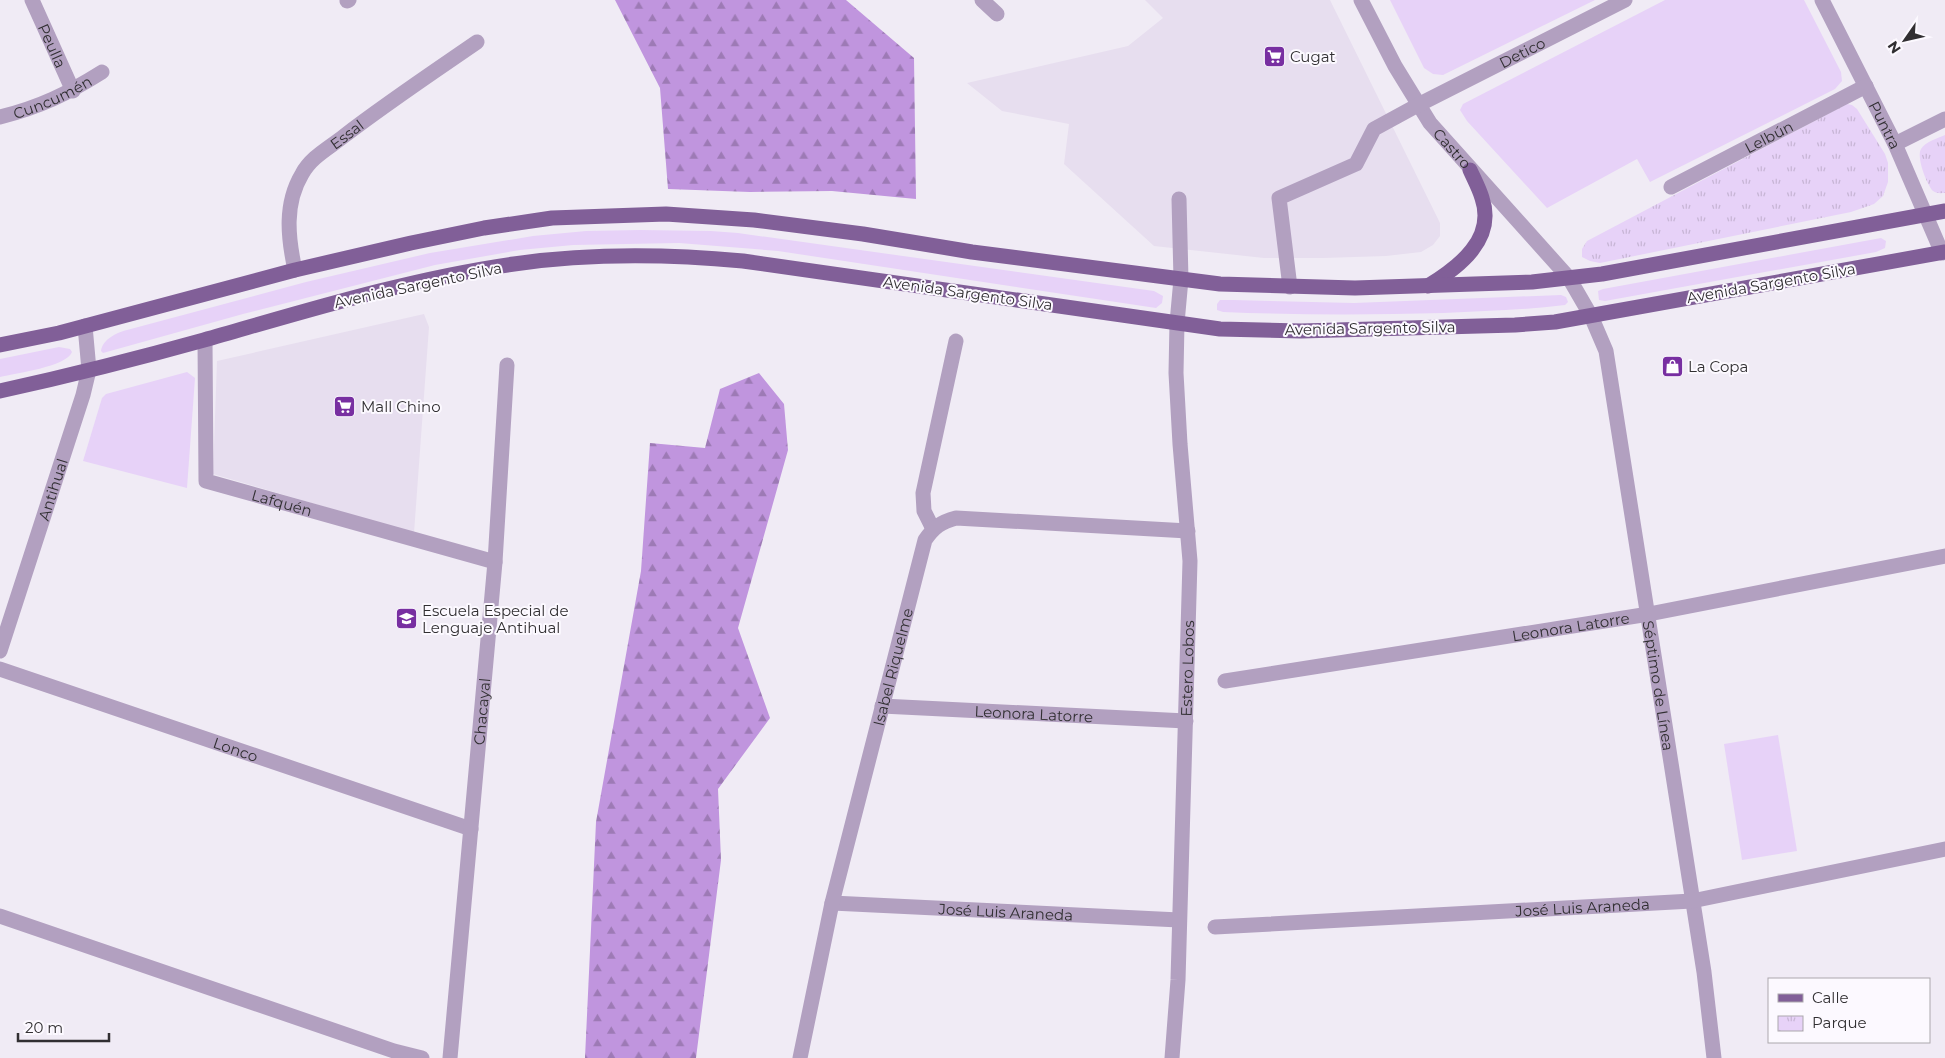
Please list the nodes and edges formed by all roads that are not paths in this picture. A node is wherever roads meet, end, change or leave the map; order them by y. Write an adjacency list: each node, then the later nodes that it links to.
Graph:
1 (32, 0): 10 (street, Peulla)
2 (982, 0): 6 (street)
3 (1361, 0): 11 (street, Castro)
4 (1625, 0): 11 (street, Detico)
5 (1823, 0): 9 (street, Puntra)
6 (997, 14)
7 (477, 42): 21 (street, Essal)
8 (102, 72): 10 (street, Cuncumén)
9 (1866, 86): 14 (street, Puntra); 16 (street, Lelbún)
10 (73, 91): 12 (street, Cuncumén)
11 (1418, 104): 15 (street, Castro); 25 (street, Detico)
12 (0, 117)
13 (1945, 120): 14 (street)
14 (1895, 144): 19 (street, Puntra)
15 (1470, 170): 22 (street, Castro); 24 (main road)
16 (1671, 188)
17 (1179, 199): 23 (street, Estero Lobos)
18 (1945, 210): 19 (main road)
19 (1926, 214): 20 (street, Puntra); 22 (main road)
20 (1943, 252): 26 (main road, Avenida Sargento Silva)
21 (295, 270): 23 (main road); 28 (main road)
22 (1569, 278): 24 (main road); 26 (street, Castro)
23 (1181, 279): 25 (main road); 27 (street, Estero Lobos)
24 (1427, 286): 25 (main road)
25 (1290, 287)
26 (1591, 316): 27 (main road, Avenida Sargento Silva); 39 (street, Séptimo de Línea)
27 (1177, 323): 29 (main road, Avenida Sargento Silva); 36 (street, Estero Lobos)
28 (85, 326): 31 (main road); 33 (street, Antihual)
29 (204, 340): 33 (main road, Avenida Sargento Silva); 38 (street, Lafquén)
30 (956, 341): 35 (street)
31 (0, 345)
32 (507, 365): 38 (street, Chacayal)
33 (89, 370): 34 (main road, Avenida Sargento Silva); 40 (street, Antihual)
34 (0, 391)
35 (933, 529): 36 (street); 43 (street, Isabel Riquelme)
36 (1188, 530): 44 (street, Estero Lobos)
37 (1945, 556): 39 (street, Leonora Latorre)
38 (495, 562): 45 (street, Chacayal)
39 (1649, 614): 42 (street, Leonora Latorre); 47 (street, Séptimo de Línea)
40 (0, 651)
41 (0, 669): 45 (street, Lonco)
42 (1225, 680)
43 (882, 706): 44 (street, Leonora Latorre); 48 (street, Isabel Riquelme)
44 (1186, 721): 50 (street, Estero Lobos)
45 (471, 829): 53 (street, Chacayal)
46 (1945, 849): 47 (street, José Luis Araneda)
47 (1692, 901): 51 (street, José Luis Araneda); 56 (street, Séptimo de Línea)
48 (832, 904): 50 (street, José Luis Araneda); 54 (street, Isabel Riquelme)
49 (0, 916): 52 (street)
50 (1178, 920): 55 (street, Estero Lobos)
51 (1215, 927)
52 (422, 1058)
53 (450, 1058)
54 (800, 1058)
55 (1172, 1058)
56 (1714, 1058)

